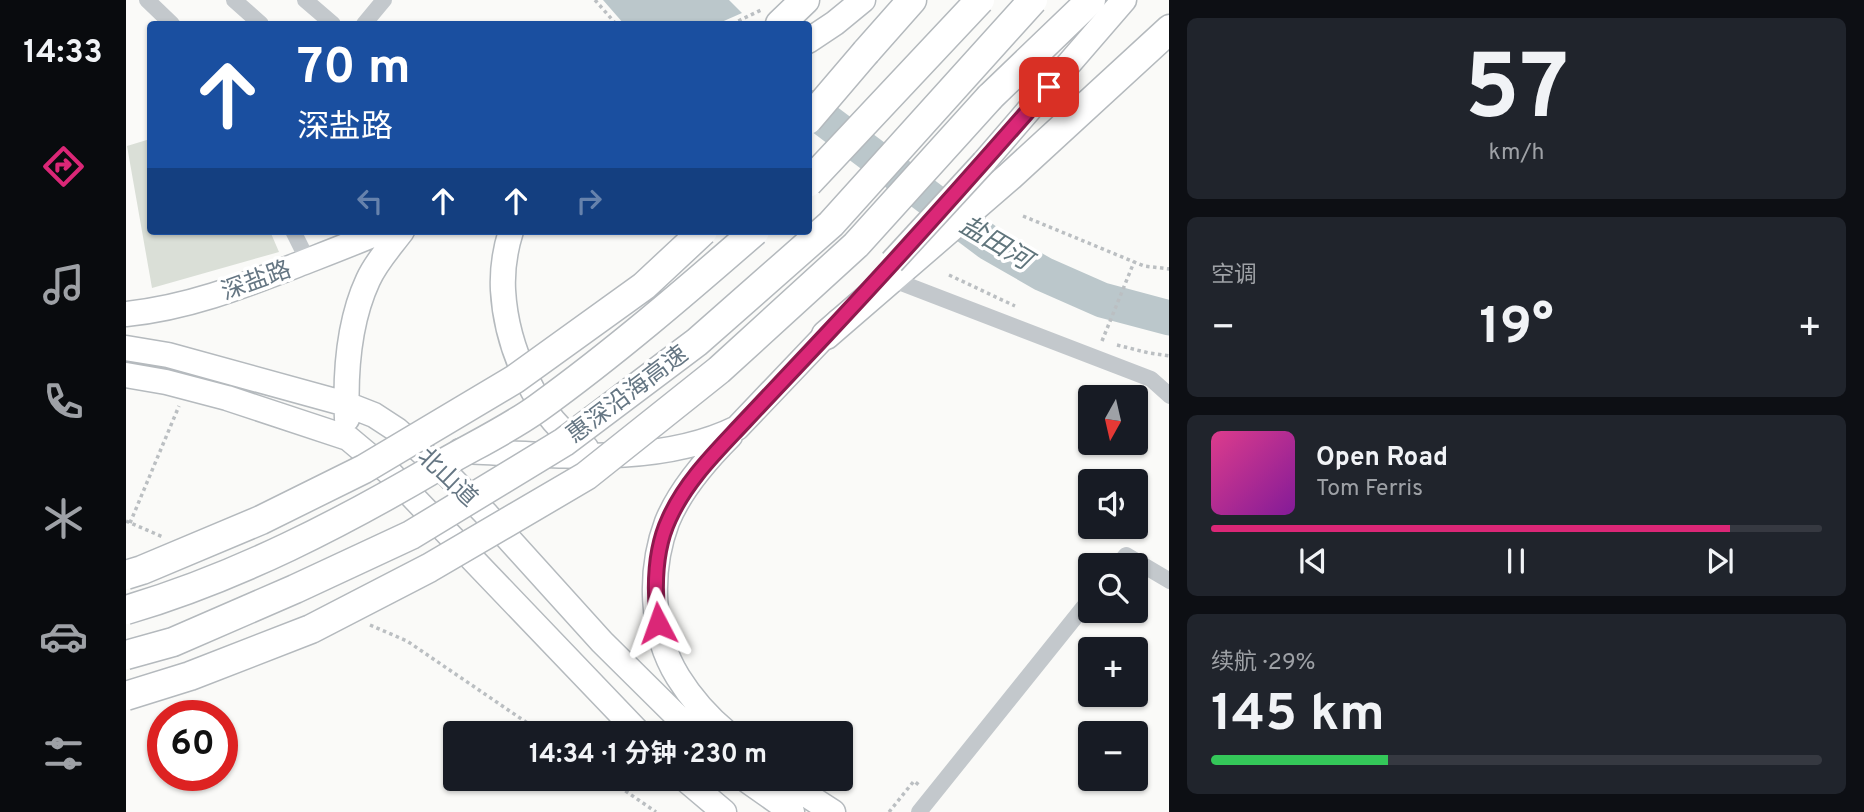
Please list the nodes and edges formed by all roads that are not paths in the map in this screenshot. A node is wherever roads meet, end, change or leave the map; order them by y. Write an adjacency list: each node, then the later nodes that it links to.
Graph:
1 (234, 0): 14 (street)
2 (305, 0): 15 (street)
3 (805, 0): 12 (highway)
4 (863, 0): 18 (main road)
5 (912, 0): 19 (highway, bridge)
6 (980, 0): 20 (highway, bridge)
7 (1033, 0): 44 (highway, 惠深沿海高速, bridge)
8 (1091, 0): 45 (highway, bridge)
9 (1124, 0): 28 (main road, bridge)
10 (149, 1): 13 (street)
11 (382, 1): 16 (street)
12 (772, 17)
13 (169, 21)
14 (258, 21)
15 (330, 21)
16 (365, 21)
17 (1169, 29): 28 (highway)
18 (812, 38)
19 (812, 115)
20 (812, 179)
21 (295, 235): 27 (street)
22 (372, 235): 27 (main road, 深盐路)
23 (399, 235): 34 (main road)
24 (510, 235): 38 (main road)
25 (699, 235): 40 (highway, bridge)
26 (750, 235): 42 (highway, 惠深沿海高速, bridge)
27 (308, 261): 29 (main road, 深盐路)
28 (889, 271): 30 (highway); 33 (street)
29 (126, 314)
30 (826, 335): 35 (main road)
31 (126, 348): 34 (main road, 北山道)
32 (126, 375): 36 (main road, 北山道)
33 (1169, 396)
34 (346, 404): 36 (main road); 37 (main road, 北山道)
35 (737, 428): 38 (main road); 48 (main road)
36 (348, 438): 37 (main road); 46 (main road, 北山道)
37 (420, 449): 38 (main road); 47 (main road, 北山道)
38 (603, 455)
39 (1148, 568): 41 (street)
40 (126, 575)
41 (1169, 581)
42 (126, 610)
43 (1078, 615): 55 (street)
44 (126, 655)
45 (126, 696)
46 (628, 721)
47 (682, 721)
48 (715, 721)
49 (699, 791): 52 (main road)
50 (761, 791): 53 (main road)
51 (801, 791): 54 (main road)
52 (724, 812)
53 (792, 812)
54 (833, 812)
55 (919, 812)

